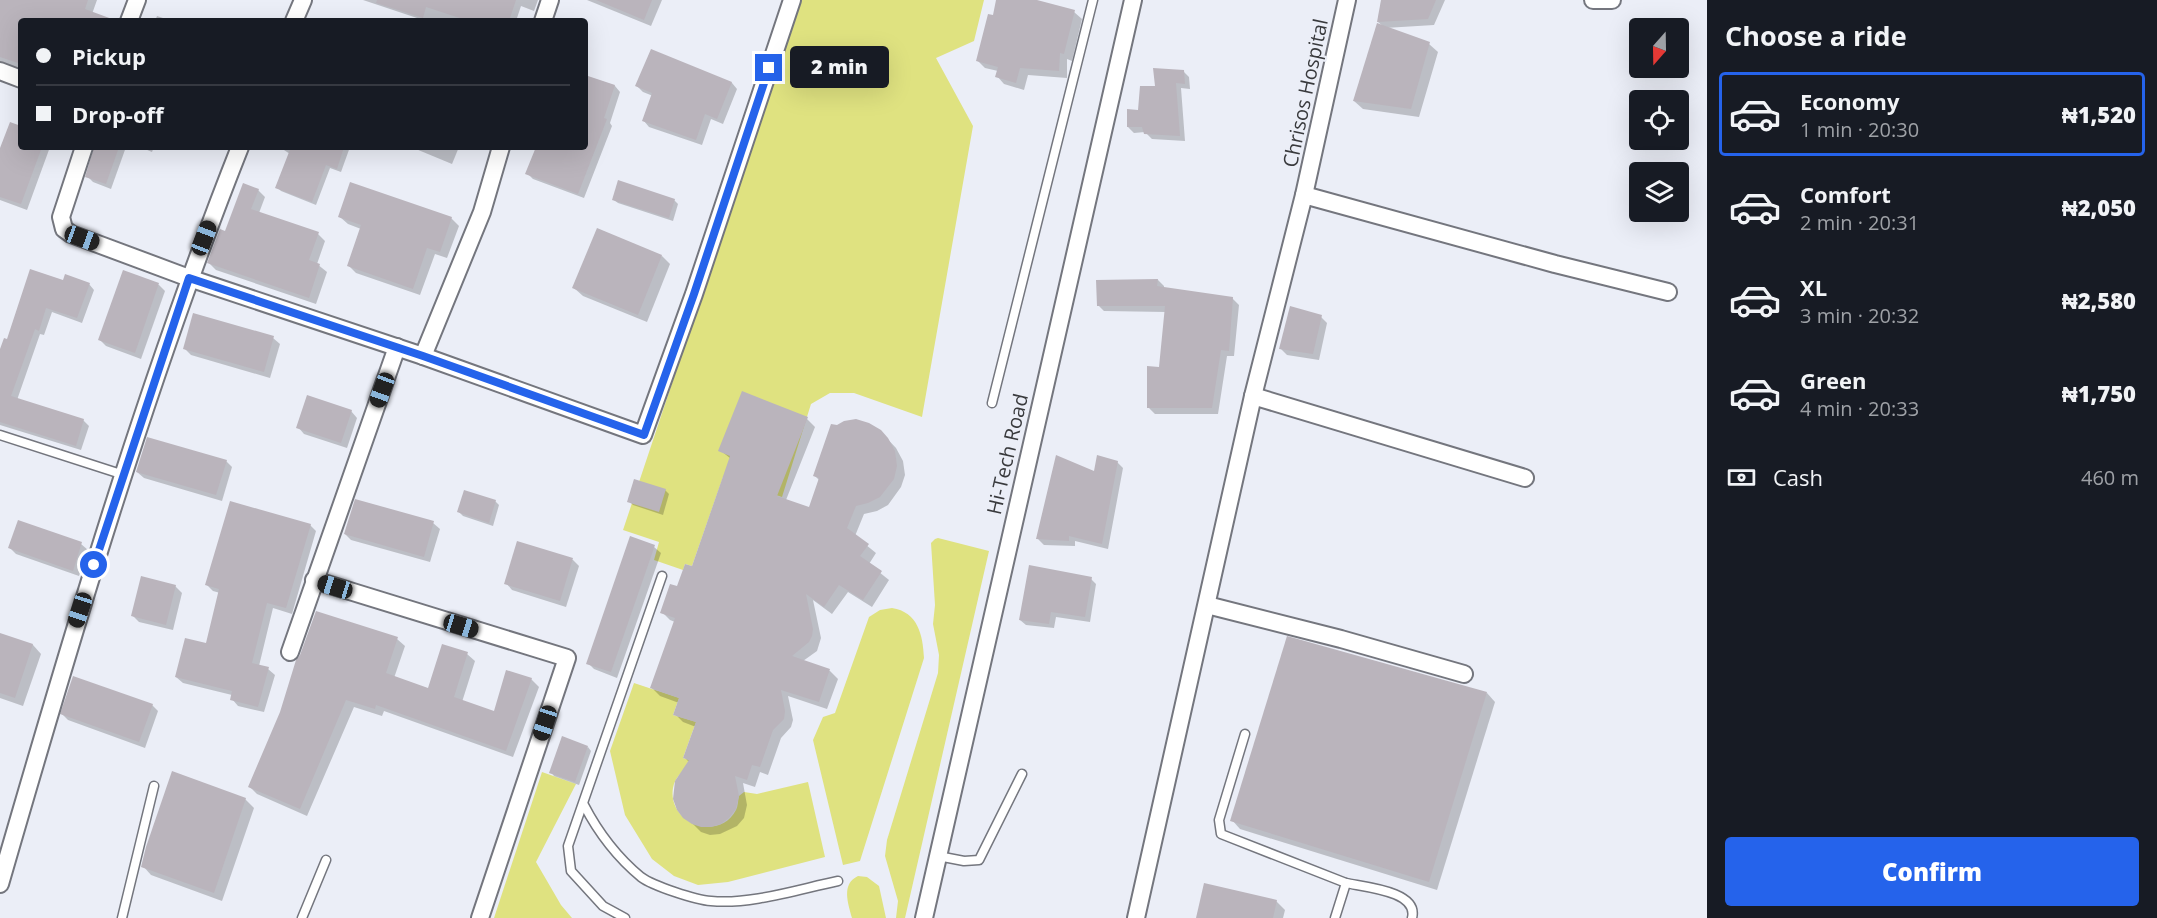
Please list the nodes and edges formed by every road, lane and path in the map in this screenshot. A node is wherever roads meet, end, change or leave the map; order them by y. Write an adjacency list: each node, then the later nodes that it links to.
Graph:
1 (137, 0): 10 (street)
2 (303, 0): 11 (street)
3 (550, 0): 12 (street)
4 (792, 0): 22 (street)
5 (1093, 0): 24 (lane)
6 (1133, 0): 37 (street, Hi-Tech Road)
7 (1347, 0): 18 (street, Chrisos Hospital)
8 (1593, 0): 9 (street)
9 (1612, 0)
10 (130, 18)
11 (295, 18)
12 (544, 18)
13 (0, 71): 14 (street)
14 (18, 78)
15 (83, 150): 19 (street)
16 (239, 150): 19 (street)
17 (500, 150): 22 (street)
18 (1304, 195): 20 (street); 23 (street, Chrisos Hospital)
19 (189, 278): 21 (street); 26 (street)
20 (1668, 292)
21 (397, 347): 22 (street); 29 (street)
22 (423, 356)
23 (1253, 396): 27 (street); 30 (street, Chrisos Hospital)
24 (992, 403)
25 (0, 435): 26 (lane)
26 (124, 475): 41 (street)
27 (1525, 478)
28 (662, 576): 36 (lane)
29 (314, 580): 31 (street); 44 (street)
30 (1207, 605): 32 (street); 47 (street, Chrisos Hospital)
31 (290, 652)
32 (1464, 674)
33 (1245, 734): 40 (lane)
34 (1022, 774): 37 (lane)
35 (154, 786): 42 (lane)
36 (584, 805): 39 (lane); 45 (lane)
37 (938, 856): 46 (street, Hi-Tech Road)
38 (326, 860): 43 (lane)
39 (838, 881)
40 (1346, 883): 48 (lane); 49 (lane)
41 (0, 884)
42 (122, 918)
43 (302, 918)
44 (480, 918)
45 (625, 918)
46 (924, 918)
47 (1136, 918)
48 (1335, 918)
49 (1412, 918)

